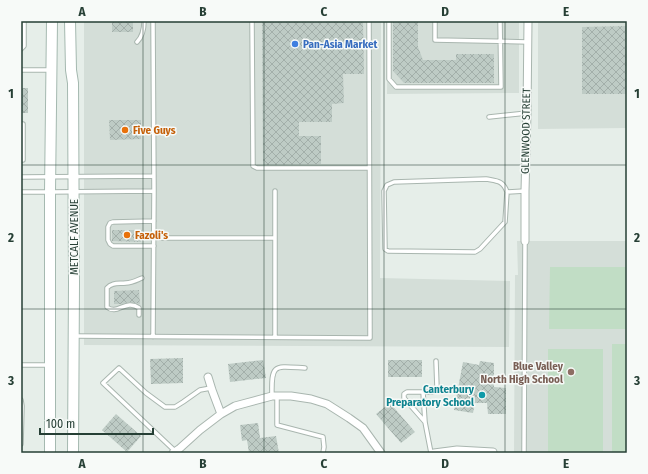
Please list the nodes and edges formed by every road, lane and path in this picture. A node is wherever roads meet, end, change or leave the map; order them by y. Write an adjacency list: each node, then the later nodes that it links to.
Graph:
1 (24, 21): 15 (lane)
2 (52, 21): 17 (main road)
3 (70, 21): 26 (main road, METCALF AVENUE)
4 (144, 21): 12 (lane)
5 (153, 21): 23 (lane)
6 (252, 21): 22 (lane)
7 (369, 21): 22 (lane)
8 (389, 21): 13 (lane)
9 (435, 21): 13 (lane)
10 (500, 21): 13 (lane)
11 (528, 21): 14 (street, GLENWOOD STREET)
12 (137, 42)
13 (501, 42): 14 (lane)
14 (528, 42): 18 (street, GLENWOOD STREET)
15 (21, 49)
16 (21, 70): 17 (lane)
17 (52, 70): 25 (main road)
18 (527, 113): 19 (lane); 29 (street, GLENWOOD STREET)
19 (489, 117)
20 (21, 124): 21 (lane)
21 (21, 159)
22 (369, 168): 43 (lane)
23 (154, 176): 26 (lane); 27 (lane)
24 (21, 177): 25 (lane)
25 (51, 177): 26 (lane); 31 (main road)
26 (73, 177): 32 (main road, METCALF AVENUE)
27 (154, 191): 32 (lane); 34 (lane)
28 (275, 191): 36 (lane)
29 (525, 191): 33 (lane); 37 (street, GLENWOOD STREET)
30 (21, 192): 31 (lane)
31 (50, 192): 32 (lane); 46 (main road)
32 (74, 192): 41 (main road, METCALF AVENUE)
33 (507, 192): 33 (lane)
34 (154, 221): 35 (lane); 38 (lane)
35 (154, 238): 36 (lane); 38 (lane)
36 (275, 238): 43 (lane)
37 (525, 241): 63 (lane)
38 (154, 246): 42 (lane)
39 (142, 278): 40 (lane)
40 (139, 315)
41 (73, 336): 42 (lane); 59 (main road, METCALF AVENUE)
42 (153, 337): 43 (lane)
43 (275, 337)
44 (436, 361): 50 (lane)
45 (21, 365): 46 (lane)
46 (50, 365): 58 (main road)
47 (305, 368): 51 (lane)
48 (208, 377): 49 (street)
49 (211, 388): 53 (street); 56 (lane)
50 (424, 392): 54 (lane); 54 (lane)
51 (274, 396): 53 (street); 60 (lane); 61 (street)
52 (21, 400): 55 (lane)
53 (221, 414): 56 (street)
54 (425, 422): 62 (lane)
55 (21, 444)
56 (174, 452)
57 (493, 452): 62 (street)
58 (50, 453)
59 (73, 453)
60 (323, 453)
61 (381, 453)
62 (432, 453)
63 (524, 453)

